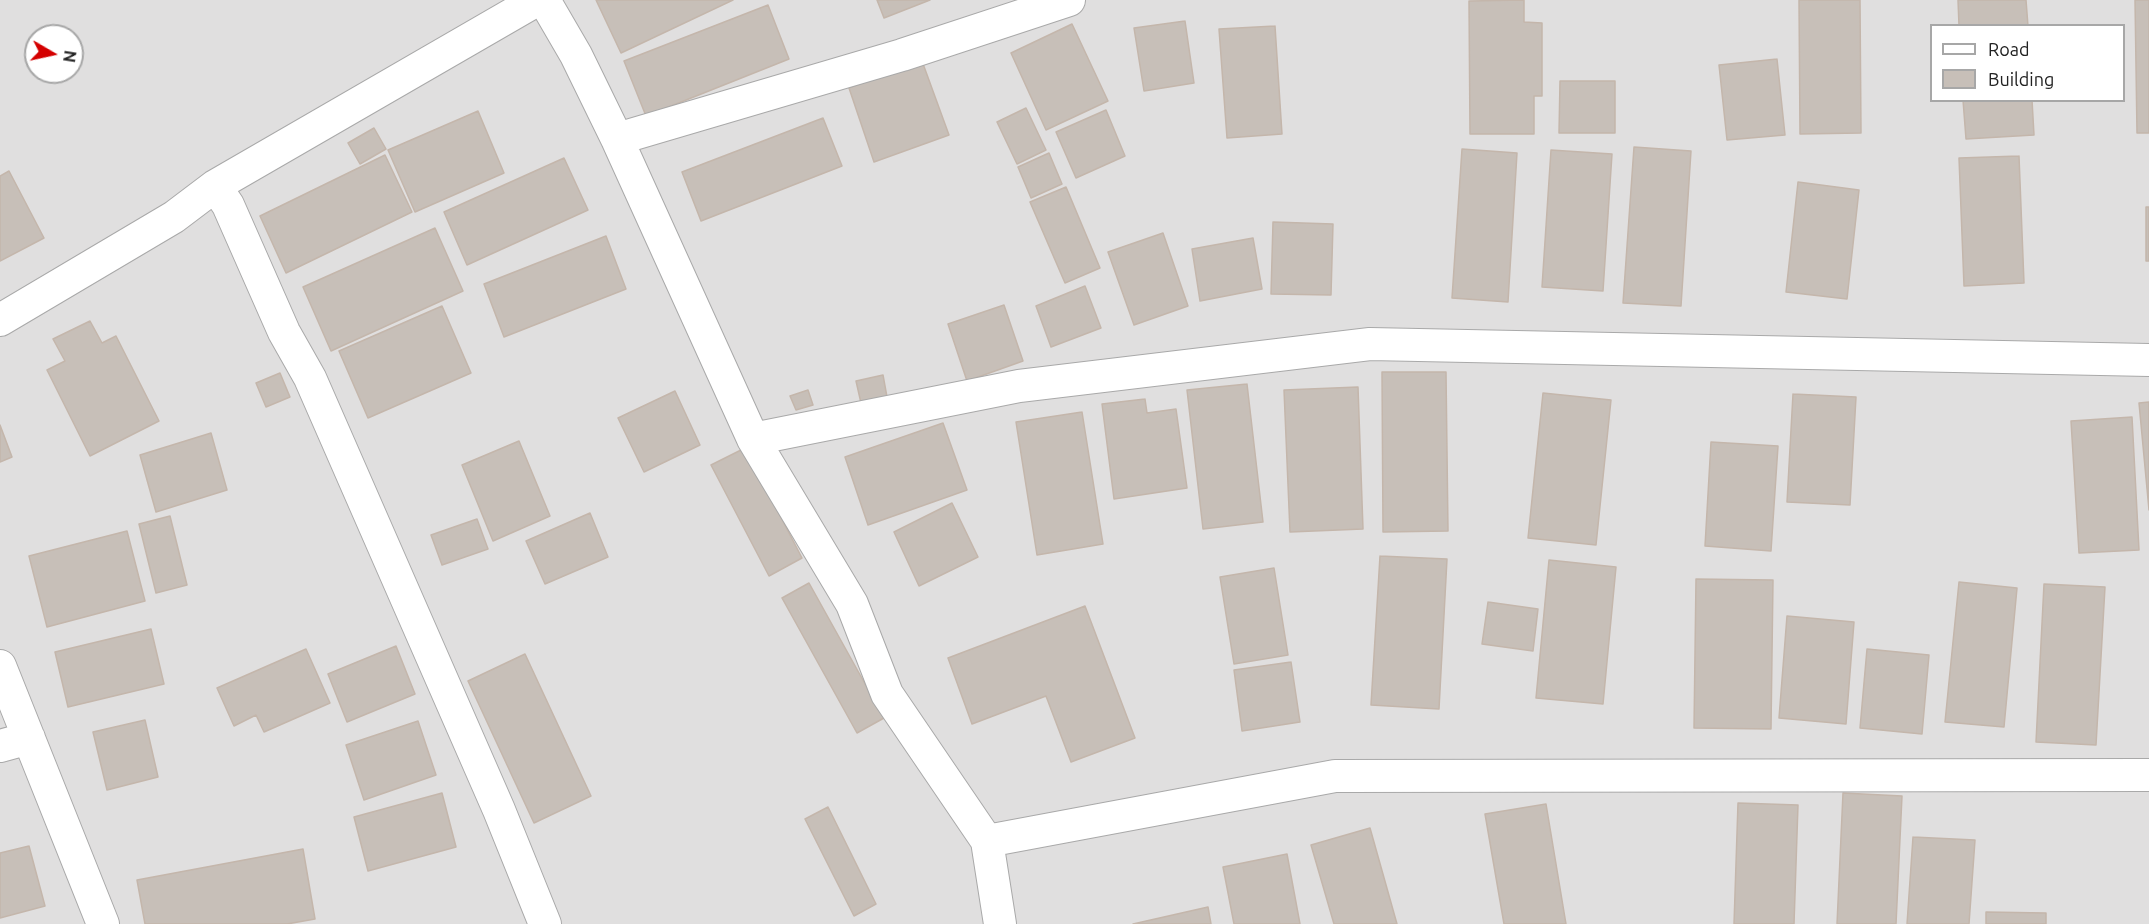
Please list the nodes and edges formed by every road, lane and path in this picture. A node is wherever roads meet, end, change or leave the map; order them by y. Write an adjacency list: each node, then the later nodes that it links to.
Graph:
1 (537, 0): 5 (street)
2 (544, 0): 4 (street)
3 (1069, 0): 4 (street)
4 (617, 140): 8 (street)
5 (215, 186): 6 (street); 14 (street)
6 (0, 320)
7 (2149, 360): 8 (street)
8 (753, 439): 12 (street)
9 (0, 666): 10 (street)
10 (14, 742): 13 (street)
11 (2149, 775): 12 (street)
12 (987, 841): 15 (street)
13 (104, 924)
14 (545, 924)
15 (1000, 924)

